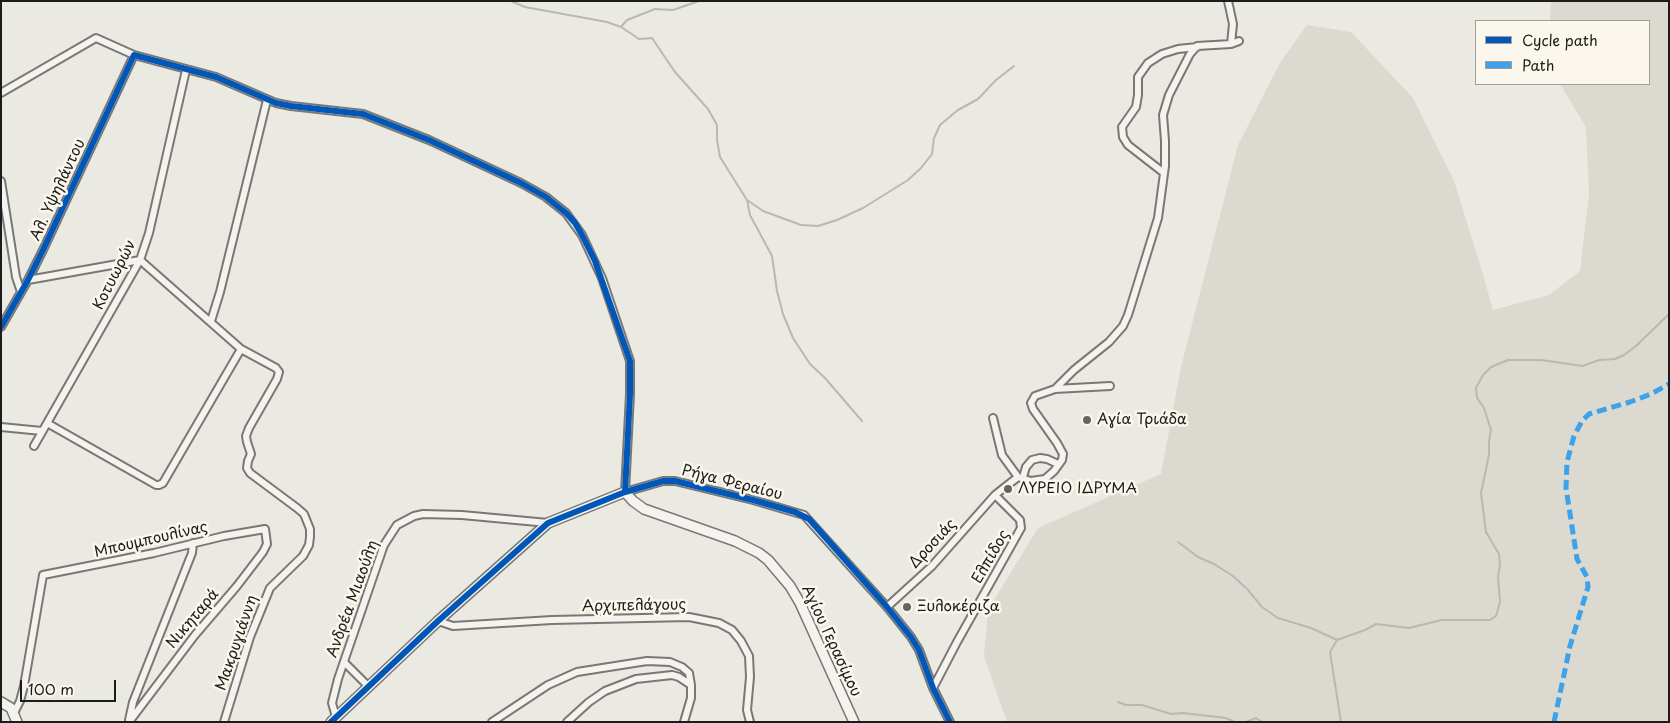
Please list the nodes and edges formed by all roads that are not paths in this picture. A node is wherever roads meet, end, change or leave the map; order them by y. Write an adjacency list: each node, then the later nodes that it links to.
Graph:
1 (1228, 1): 3 (street)
2 (1239, 41): 3 (street)
3 (1231, 44): 4 (street)
4 (1197, 46): 9 (street); 9 (street)
5 (133, 58): 6 (street); 7 (street); 12 (street, Αλ. Υψηλάντου)
6 (186, 70): 8 (street); 11 (street, Κοτυωρών)
7 (1, 93)
8 (267, 100): 14 (street); 26 (street)
9 (1164, 173): 18 (street)
10 (1, 181): 13 (street)
11 (140, 260): 12 (street); 14 (street); 20 (street, Κοτυωρών)
12 (28, 280): 13 (street, Αλ. Υψηλάντου)
13 (21, 292): 15 (street, Αλ. Υψηλάντου)
14 (211, 321): 16 (street)
15 (1, 327)
16 (241, 348): 20 (street); 41 (street, Μακρυγιάννη)
17 (1110, 386): 18 (street)
18 (1055, 389): 24 (street)
19 (993, 418): 25 (street)
20 (47, 422): 22 (street, Κοτυωρών)
21 (1, 426): 22 (street)
22 (42, 431): 23 (street, Κοτυωρών)
23 (34, 446)
24 (1058, 464): 25 (street); 25 (street, Δροσιάς)
25 (1020, 477): 27 (street, Δροσιάς)
26 (625, 492): 28 (street, Ρήγα Φεραίου); 31 (street, Ρήγα Φεραίου); 46 (street, Αγίου Γερασίμου)
27 (995, 495): 31 (street, Δροσιάς); 36 (street, Ελπίδος)
28 (548, 523): 32 (street, Ρήγα Φεραίου); 33 (street, Ανδρέα Μιαούλη)
29 (265, 529): 30 (street, Μπουμπουλίνας); 40 (street, Νικηταρά)
30 (193, 543): 38 (street, Μπουμπουλίνας); 40 (street)
31 (887, 608): 36 (street, Ρήγα Φεραίου)
32 (438, 621): 35 (street, Ρήγα Φεραίου); 45 (street, Αρχιπελάγους)
33 (344, 662): 35 (street); 39 (street, Ανδρέα Μιαούλη)
34 (691, 685): 42 (street); 43 (street); 44 (street)
35 (369, 687): 39 (street, Ρήγα Φεραίου)
36 (933, 688): 47 (street, Ρήγα Φεραίου)
37 (1, 702): 38 (street)
38 (16, 718)
39 (334, 720)
40 (129, 722)
41 (224, 722)
42 (492, 722)
43 (567, 722)
44 (684, 722)
45 (750, 722)
46 (854, 722)
47 (950, 722)

